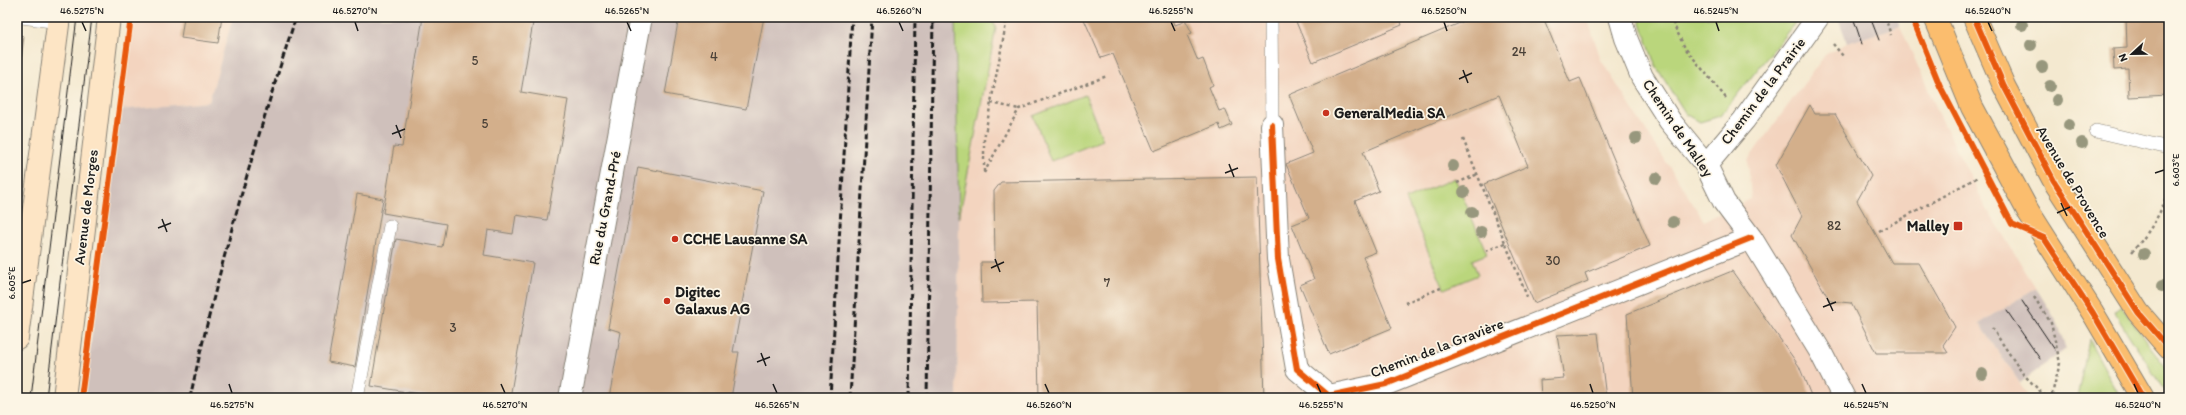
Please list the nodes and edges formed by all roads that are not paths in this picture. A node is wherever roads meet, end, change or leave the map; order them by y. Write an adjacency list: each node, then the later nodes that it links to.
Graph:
1 (22, 17): 9 (lane)
2 (109, 17): 19 (main road, Avenue de Morges)
3 (641, 17): 21 (street, Rue du Grand-Pré)
4 (1270, 17): 10 (lane, Chemin de la Gravière)
5 (1620, 17): 13 (street, Chemin de Malley)
6 (1818, 17): 13 (street, Chemin de la Prairie)
7 (1935, 17): 18 (main road)
8 (1974, 17): 17 (main road, Avenue de Provence)
9 (59, 20): 16 (main road)
10 (1272, 125): 15 (street, Chemin de la Gravière)
11 (2096, 131): 12 (lane)
12 (2169, 148)
13 (1706, 165): 15 (street, Chemin de Malley)
14 (390, 226): 20 (lane)
15 (1751, 238): 22 (street, Chemin de Malley)
16 (17, 338)
17 (2169, 348)
18 (2130, 376): 23 (main road); 24 (main road)
19 (64, 398)
20 (357, 398)
21 (570, 398)
22 (1844, 398)
23 (2136, 398)
24 (2143, 398)

